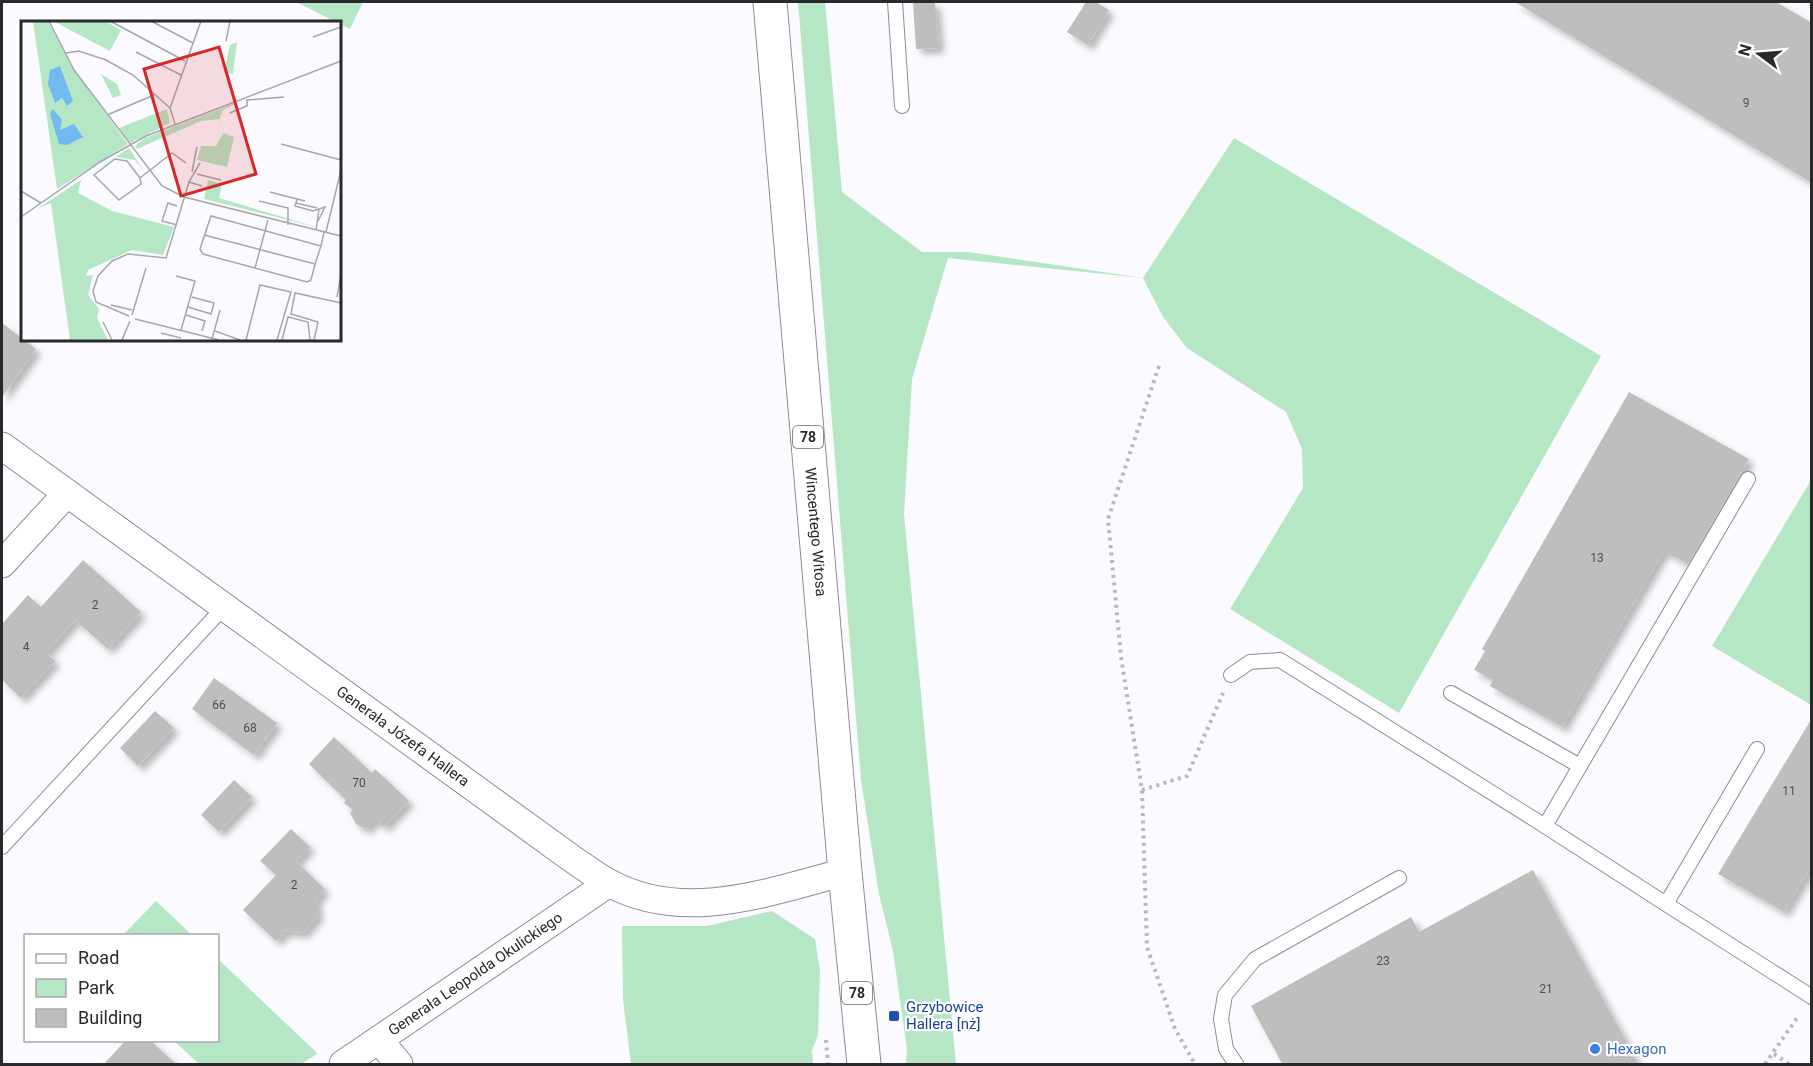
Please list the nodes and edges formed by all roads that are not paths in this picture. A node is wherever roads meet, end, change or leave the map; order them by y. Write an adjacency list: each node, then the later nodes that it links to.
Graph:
1 (770, 2): 15 (main road, Wincentego Witosa / 78)
2 (895, 2): 3 (lane)
3 (902, 106)
4 (2, 446): 6 (street, Generała Józefa Hallera)
5 (1748, 479): 12 (lane)
6 (67, 493): 7 (street); 8 (street, Generała Józefa Hallera)
7 (2, 564)
8 (224, 607): 14 (lane); 17 (street, Generała Józefa Hallera)
9 (1231, 675): 13 (lane)
10 (1451, 693): 12 (lane)
11 (1757, 748): 18 (lane)
12 (1580, 766): 13 (lane)
13 (1545, 826): 18 (lane)
14 (2, 847)
15 (845, 872): 17 (street, Generała Józefa Hallera); 23 (main road, Wincentego Witosa / 78)
16 (1399, 878): 24 (lane)
17 (609, 883): 20 (street, Generała Leopolda Okulickiego)
18 (1666, 904): 19 (lane)
19 (1811, 997)
20 (379, 1040): 21 (street, Generała Leopolda Okulickiego); 22 (street)
21 (343, 1065)
22 (399, 1065)
23 (864, 1065)
24 (1236, 1065)

